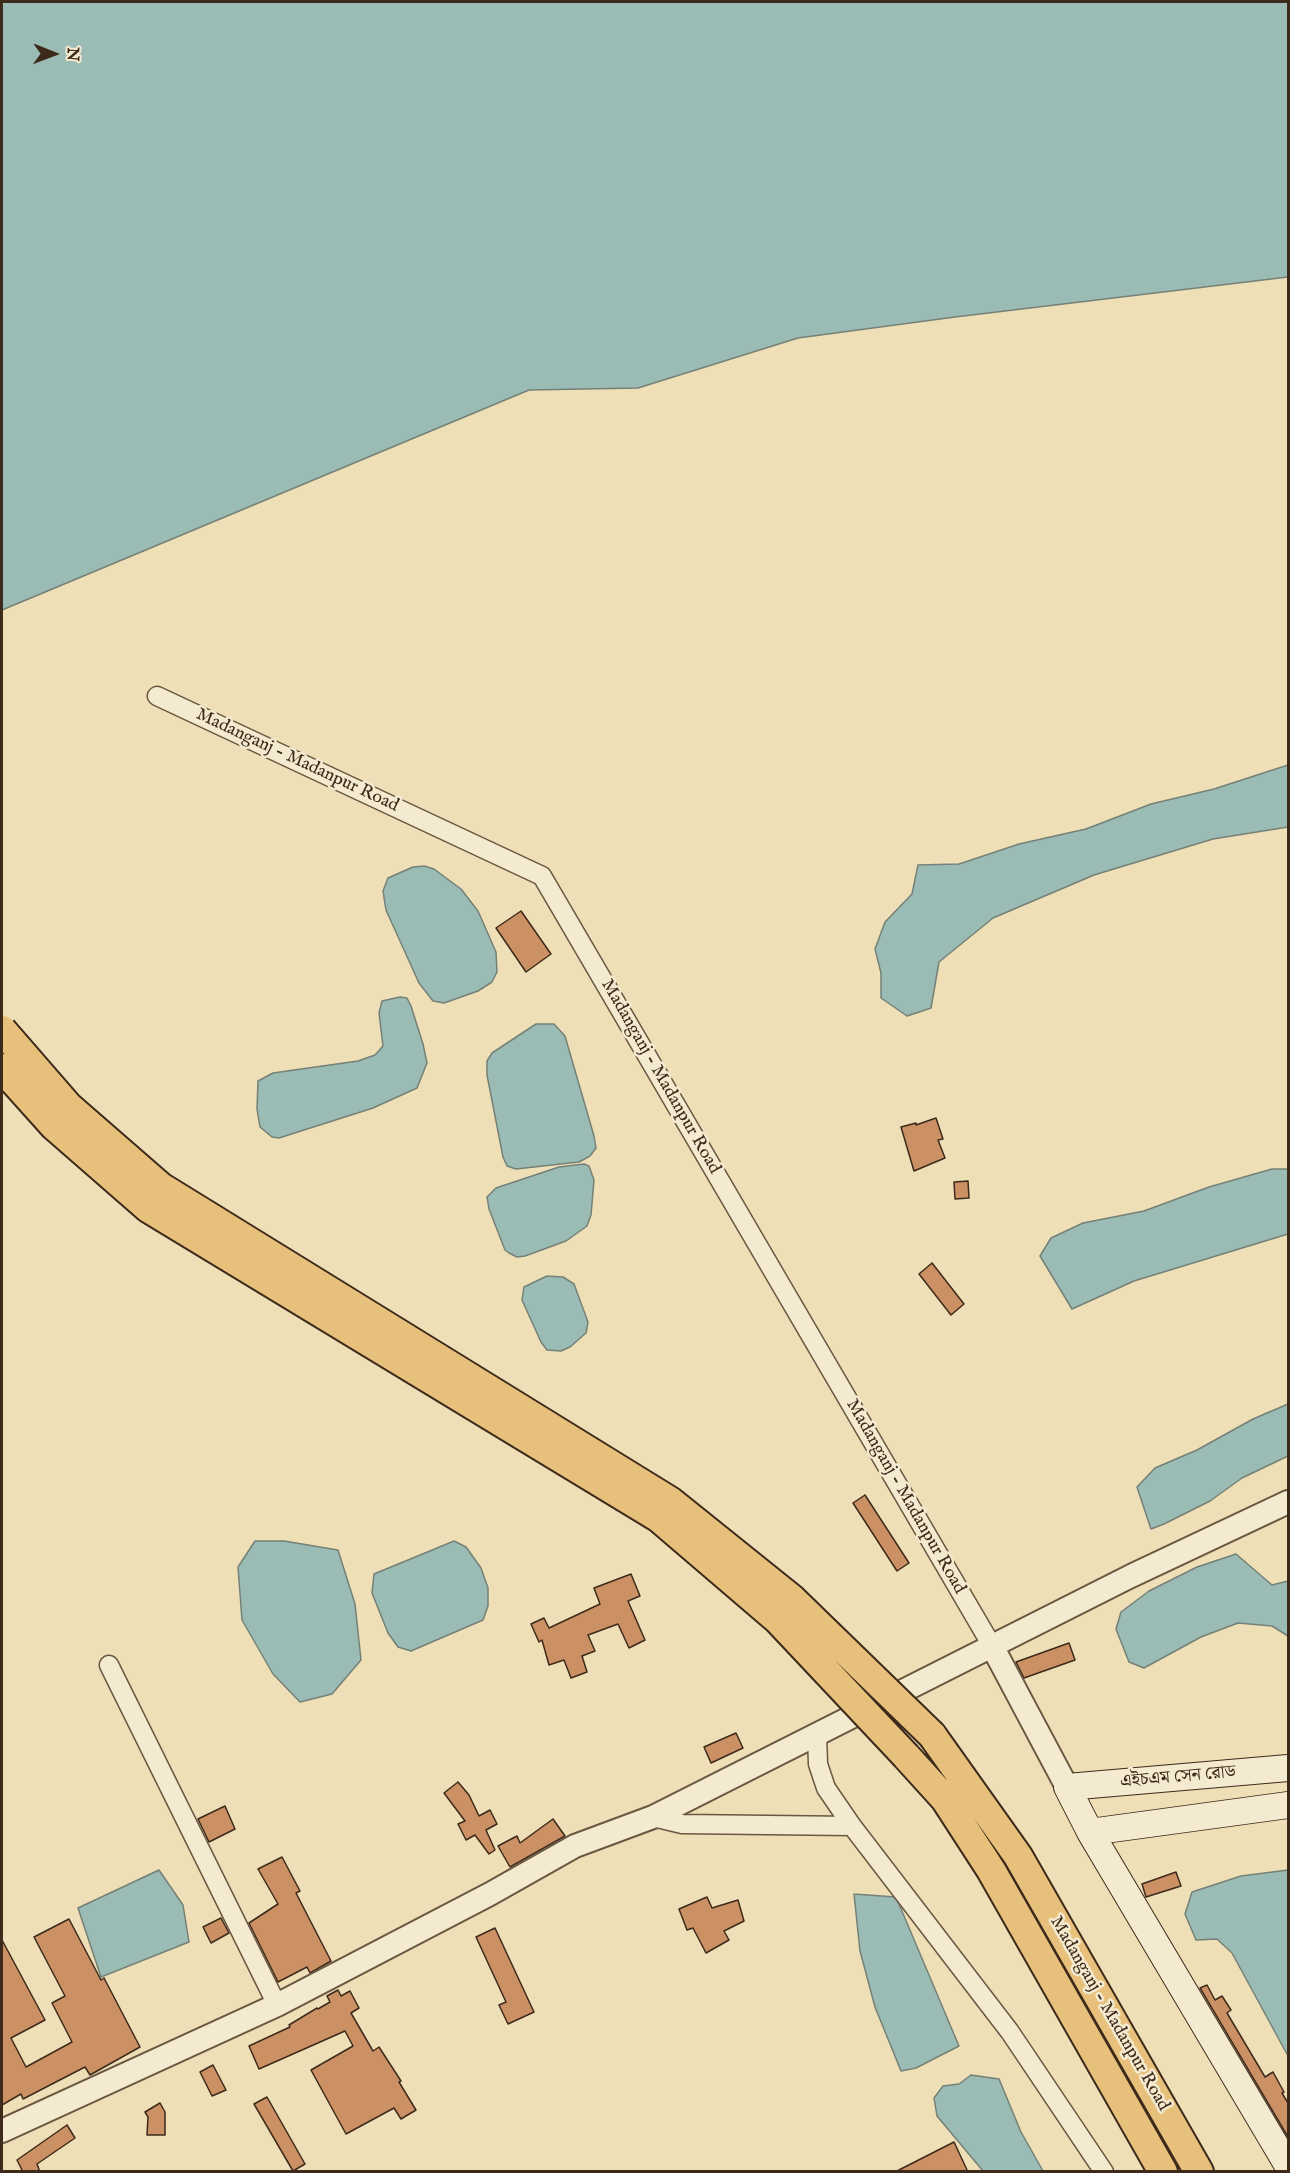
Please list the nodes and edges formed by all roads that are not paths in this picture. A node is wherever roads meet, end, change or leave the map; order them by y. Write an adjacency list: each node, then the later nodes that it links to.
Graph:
1 (157, 696): 5 (street, Madanganj - Madanpur Road)
2 (2, 1030): 19 (main road, Madanganj - Madanpur Road, bridge)
3 (2, 1068): 18 (main road, Madanganj - Madanpur Road, bridge)
4 (1288, 1502): 5 (street)
5 (992, 1646): 7 (street); 9 (street)
6 (109, 1665): 14 (street)
7 (817, 1735): 11 (street); 12 (street)
8 (1288, 1768): 9 (main road, এইচএম সেন রোড)
9 (1067, 1787): 13 (main road)
10 (1288, 1805): 13 (main road)
11 (653, 1816): 12 (street); 14 (street)
12 (852, 1826): 17 (street)
13 (1090, 1832): 16 (main road)
14 (277, 2005): 15 (street)
15 (2, 2131)
16 (1288, 2166)
17 (1104, 2172)
18 (1163, 2172)
19 (1199, 2172)

